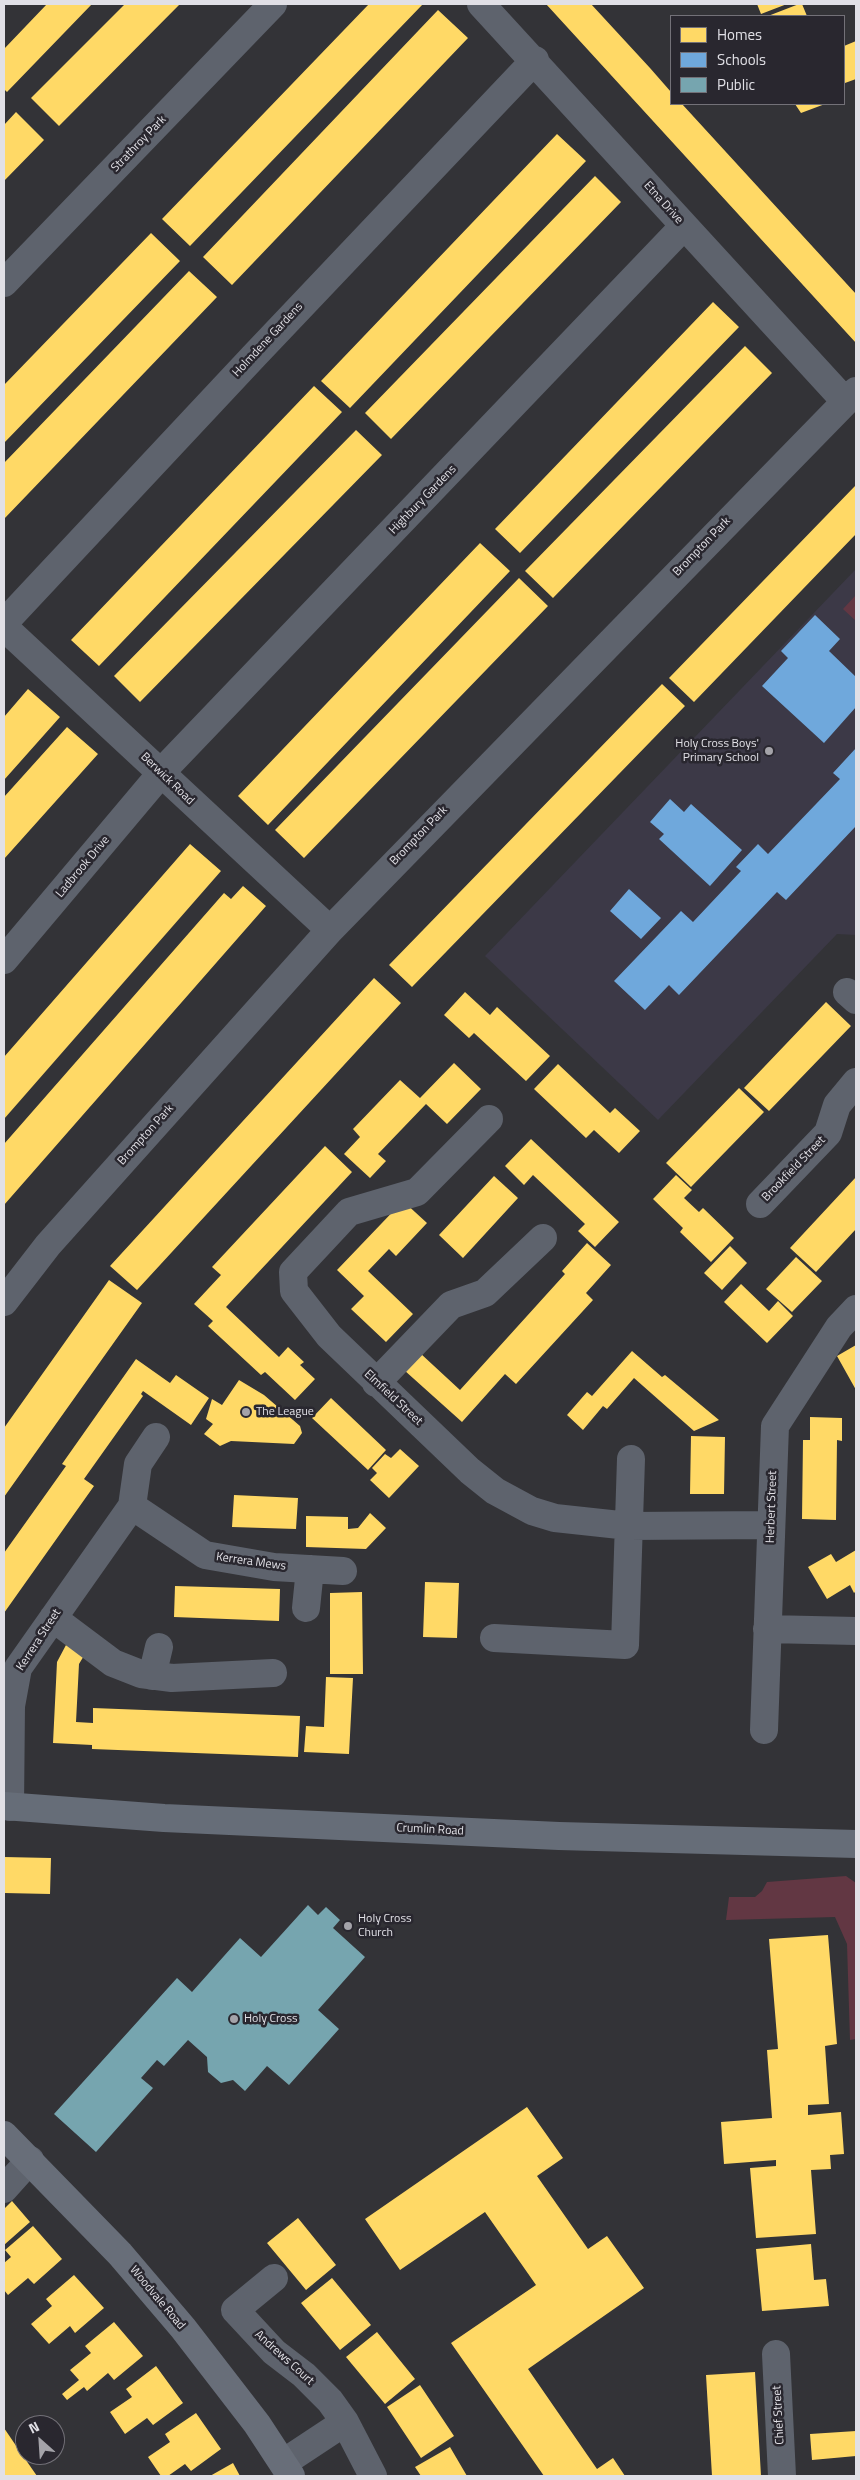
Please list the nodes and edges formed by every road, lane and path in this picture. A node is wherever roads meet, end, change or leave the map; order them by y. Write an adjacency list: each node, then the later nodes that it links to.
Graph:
1 (273, 4): 5 (street, Strathroy Park)
2 (481, 4): 3 (street, Etna Drive)
3 (535, 60): 4 (street, Etna Drive); 7 (street, Holmdene Gardens)
4 (684, 226): 6 (street, Etna Drive); 9 (street, Highbury Gardens)
5 (4, 284)
6 (850, 396): 10 (street, Brompton Park)
7 (4, 623)
8 (4, 627): 9 (street, Berwick Road)
9 (162, 773): 10 (street, Berwick Road); 11 (street, Ladbrook Drive)
10 (330, 930): 16 (street, Brompton Park)
11 (4, 960)
12 (856, 1082): 14 (street, Brookfield Street)
13 (489, 1119): 18 (street, Elmfield Street)
14 (760, 1204)
15 (544, 1238): 18 (street)
16 (4, 1302)
17 (856, 1309): 22 (street, Herbert Street)
18 (376, 1383): 23 (street, Elmfield Street)
19 (156, 1437): 21 (street)
20 (631, 1459): 23 (street)
21 (132, 1501): 24 (street, Kerrera Mews); 27 (street, Kerrera Street)
22 (771, 1525): 23 (street, Elmfield Street); 28 (street, Herbert Street)
23 (630, 1526): 30 (street)
24 (310, 1569): 25 (street, Kerrera Mews); 26 (street)
25 (343, 1571)
26 (306, 1608)
27 (53, 1618): 33 (street); 35 (street, Kerrera Street)
28 (767, 1629): 29 (street); 34 (street, Herbert Street)
29 (856, 1631)
30 (494, 1638)
31 (159, 1647): 33 (street)
32 (273, 1674): 33 (street)
33 (152, 1676)
34 (764, 1730)
35 (7, 1806): 36 (main road, Crumlin Road)
36 (856, 1844)
37 (4, 2135): 38 (main road, Woodvale Road)
38 (30, 2160): 39 (street); 43 (main road, Woodvale Road)
39 (4, 2189)
40 (274, 2278): 42 (street, Andrews Court)
41 (776, 2354): 45 (street, Chief Street)
42 (345, 2422): 43 (street); 44 (street, Andrews Court)
43 (287, 2470)
44 (374, 2476)
45 (782, 2476)

